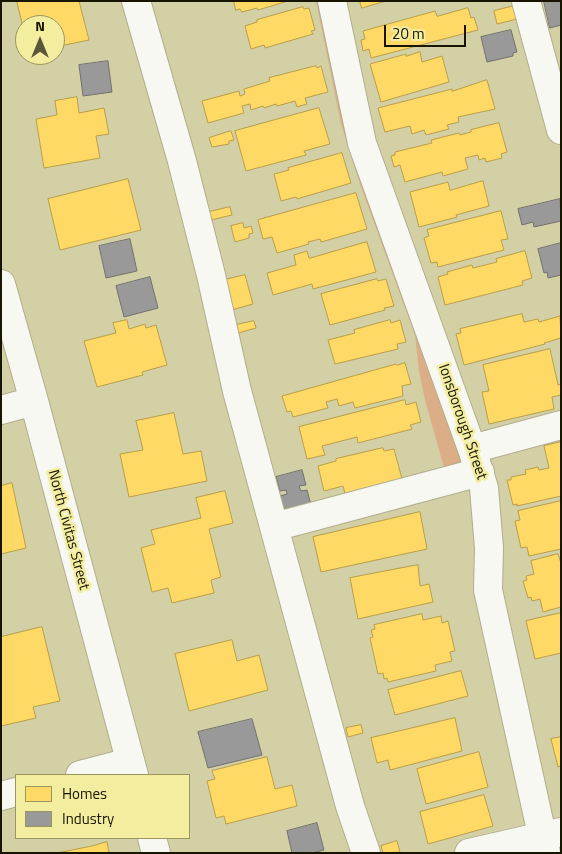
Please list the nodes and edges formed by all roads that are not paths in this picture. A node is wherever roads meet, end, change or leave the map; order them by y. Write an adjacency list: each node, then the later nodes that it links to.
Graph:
1 (136, 1): 10 (street)
2 (332, 1): 9 (street, Ionsborough Street)
3 (526, 1): 4 (street)
4 (561, 130)
5 (1, 284): 6 (street, North Civitas Street)
6 (34, 401): 7 (street); 11 (street, North Civitas Street)
7 (1, 410)
8 (561, 425): 9 (street)
9 (476, 461): 10 (street); 16 (street, Ionsborough Street)
10 (274, 528): 18 (street)
11 (132, 768): 12 (street)
12 (87, 774)
13 (15, 792): 14 (street)
14 (1, 796)
15 (152, 839): 17 (street)
16 (549, 841): 19 (street)
17 (156, 853)
18 (366, 853)
19 (469, 853)

